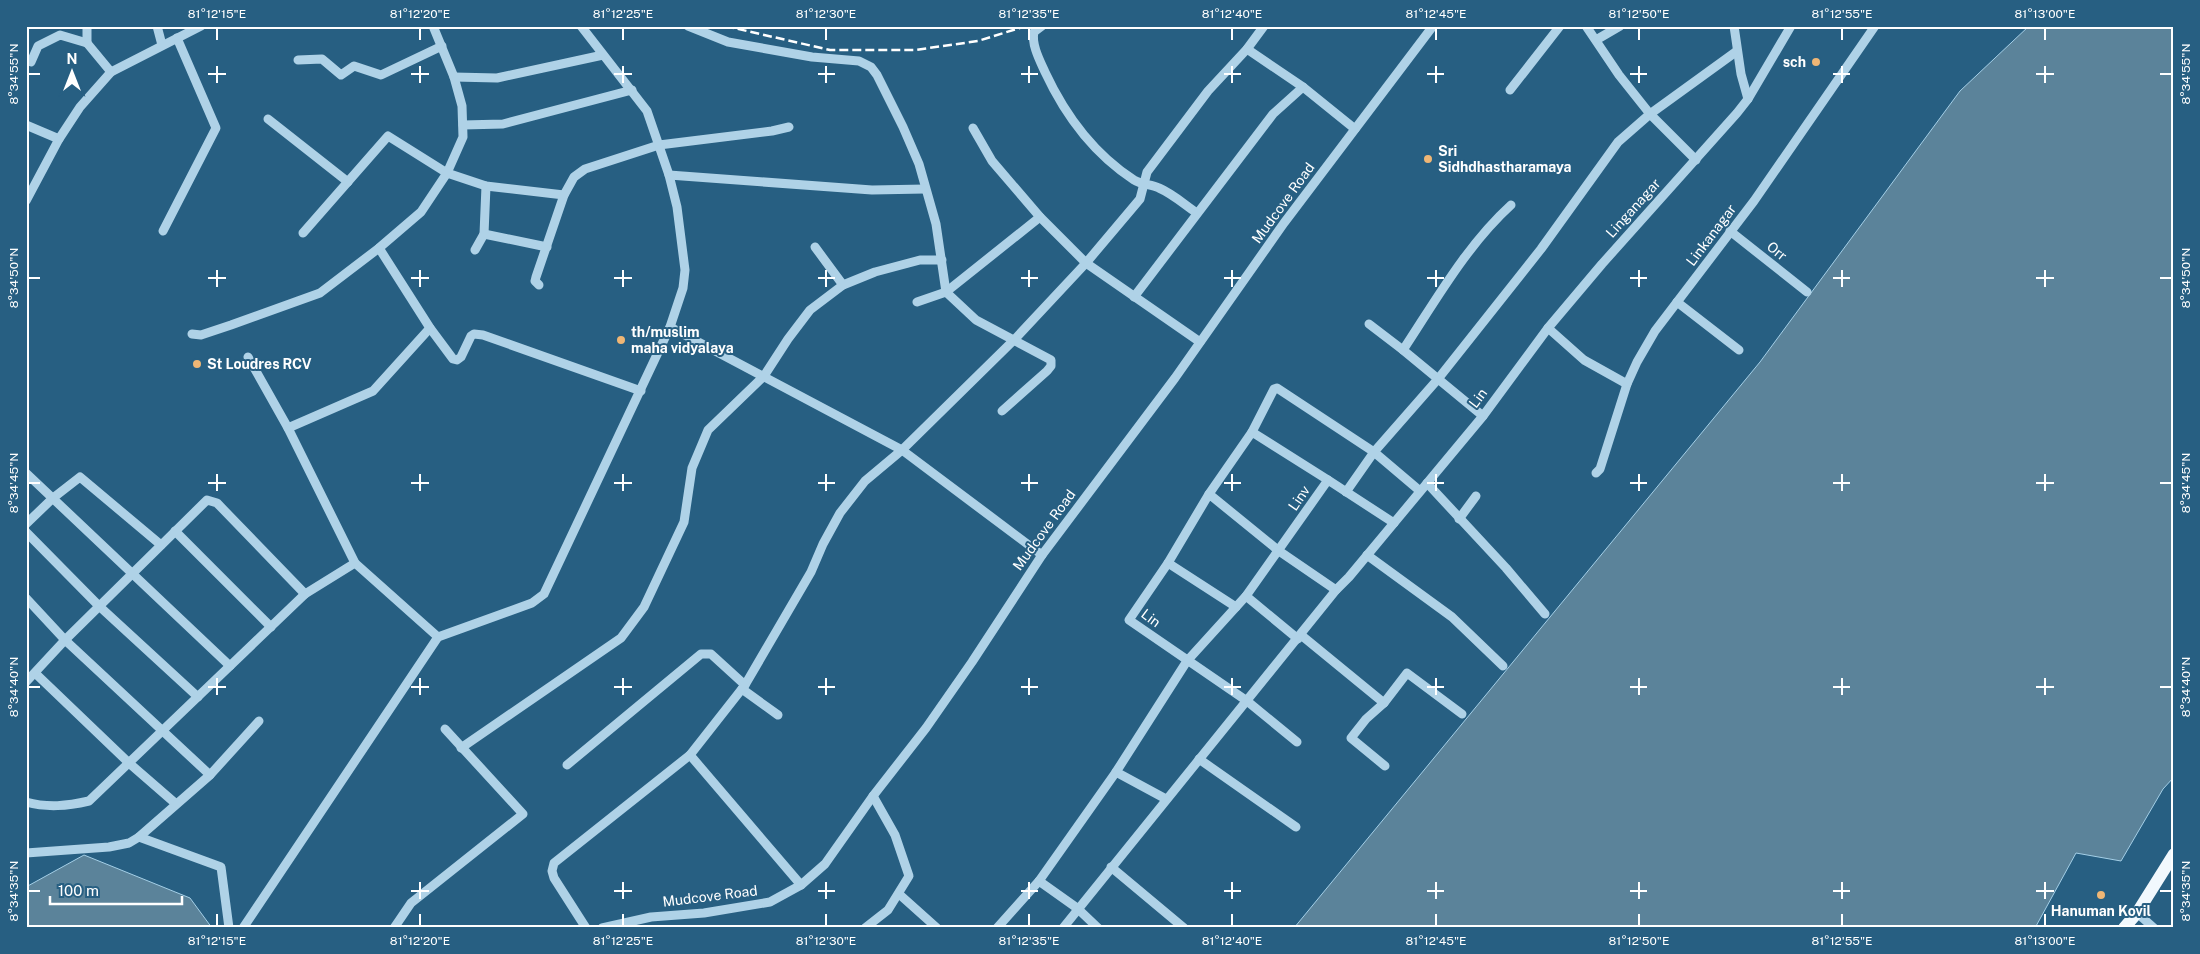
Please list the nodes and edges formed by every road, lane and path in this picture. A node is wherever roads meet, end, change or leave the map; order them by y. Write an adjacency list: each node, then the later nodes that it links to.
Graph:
1 (87, 26): 18 (street)
2 (157, 26): 19 (street)
3 (201, 26): 16 (street)
4 (434, 26): 20 (street)
5 (581, 26): 23 (street)
6 (688, 26): 47 (street)
7 (1042, 26): 45 (street)
8 (1264, 26): 21 (street)
9 (1433, 26): 38 (street, Mudcove Road)
10 (1560, 26): 30 (street)
11 (1586, 26): 17 (street)
12 (1620, 26): 17 (street)
13 (1734, 26): 22 (street)
14 (1791, 26): 31 (street, Linganagar)
15 (1875, 26): 54 (street, Linkanagar)
16 (177, 38): 19 (street); 53 (street)
17 (1596, 40): 32 (street)
18 (87, 43): 25 (street); 26 (street)
19 (162, 45): 26 (street)
20 (442, 46): 24 (street); 27 (street)
21 (1247, 49): 28 (street); 45 (street)
22 (1737, 51): 31 (street); 32 (street)
23 (603, 54): 27 (street); 29 (street)
24 (298, 60)
25 (31, 62)
26 (110, 72): 39 (street)
27 (454, 77): 35 (street)
28 (1303, 87): 38 (street); 51 (street)
29 (632, 90): 35 (street); 40 (street)
30 (1510, 90)
31 (1748, 99): 41 (street, Linganagar)
32 (1650, 114): 41 (street); 81 (street)
33 (268, 119): 44 (street)
34 (26, 125): 39 (street)
35 (463, 125): 42 (street)
36 (789, 126): 40 (street)
37 (973, 128): 52 (street)
38 (1355, 129): 76 (street, Mudcove Road)
39 (59, 139): 49 (street)
40 (659, 146): 43 (street); 48 (street)
41 (1696, 160): 73 (street, Linganagar)
42 (447, 173): 44 (street); 46 (street); 59 (street)
43 (669, 175): 47 (street); 71 (street)
44 (348, 182): 55 (street)
45 (1145, 185): 51 (street); 62 (street)
46 (486, 186): 48 (street); 56 (street)
47 (925, 189): 61 (street)
48 (564, 195): 57 (street)
49 (26, 202)
50 (1511, 205): 77 (street)
51 (1197, 214): 67 (street)
52 (1040, 218): 62 (street); 65 (street)
53 (163, 230)
54 (1730, 231): 66 (street, Orr); 69 (street, Linkanagar)
55 (303, 233)
56 (484, 234): 57 (street); 60 (street)
57 (547, 247): 63 (street)
58 (815, 247): 64 (street)
59 (379, 248): 72 (street); 74 (street)
60 (475, 250)
61 (942, 260): 64 (street); 65 (street)
62 (1086, 263): 67 (street); 75 (street)
63 (539, 285)
64 (843, 286): 80 (street)
65 (946, 292): 68 (street); 75 (street)
66 (1807, 292)
67 (1134, 297): 76 (street)
68 (917, 302)
69 (1677, 302): 78 (street); 82 (street, Linkanagar)
70 (1369, 324): 77 (street)
71 (670, 327): 80 (street); 83 (street)
72 (430, 328): 83 (street); 86 (street)
73 (1548, 328): 82 (street); 85 (street, Lin)
74 (192, 334)
75 (1015, 339): 84 (street); 88 (street)
76 (1200, 342): 106 (street, Mudcove Road)
77 (1403, 350): 81 (street)
78 (1739, 350)
79 (248, 357): 86 (street)
80 (764, 376): 88 (street); 137 (street)
81 (1438, 380): 85 (street); 89 (street)
82 (1627, 384): 91 (street, Linkanagar)
83 (641, 391): 119 (street)
84 (1002, 411)
85 (1483, 416): 93 (street, Lin)
86 (288, 428): 108 (street)
87 (1252, 432): 89 (street, Lin); 92 (street); 96 (street, Lin)
88 (902, 450): 106 (street); 127 (street)
89 (1374, 452): 94 (street, Lin); 95 (street)
90 (26, 472): 98 (street)
91 (1596, 473)
92 (1328, 480): 95 (street, Linv); 105 (street, Linv)
93 (1427, 483): 94 (street, Lin); 99 (street)
94 (1420, 491): 100 (street, Lin)
95 (1346, 492): 100 (street, Linv)
96 (1210, 494): 105 (street); 109 (street, Lin)
97 (1476, 496): 99 (street)
98 (54, 498): 101 (street); 104 (street); 110 (street)
99 (1459, 519): 117 (street)
100 (1394, 523): 107 (street, Lin)
101 (26, 524)
102 (175, 531): 104 (street); 112 (street); 118 (street)
103 (26, 532): 115 (street)
104 (161, 545): 110 (street)
105 (1279, 551): 111 (street); 113 (street, Linv)
106 (1042, 555): 145 (street, Mudcove Road)
107 (1367, 555): 111 (street, Lin); 124 (street)
108 (354, 563): 112 (street); 119 (street)
109 (1168, 563): 116 (street); 122 (street, Lin)
110 (132, 574): 115 (street); 123 (street)
111 (1336, 590): 120 (street, Lin)
112 (305, 594): 118 (street)
113 (1246, 596): 116 (street); 120 (street)
114 (26, 598): 121 (street)
115 (99, 606): 121 (street); 128 (street)
116 (1236, 607): 122 (street)
117 (1546, 614)
118 (271, 627): 123 (street)
119 (438, 637): 160 (street)
120 (1299, 637): 129 (street, Lin); 130 (street)
121 (65, 640): 125 (street); 135 (street)
122 (1187, 661): 129 (street, Lin); 143 (street)
123 (230, 666): 128 (street)
124 (1503, 666)
125 (35, 673): 126 (street); 140 (street)
126 (26, 682)
127 (744, 687): 132 (street); 138 (street); 141 (street)
128 (198, 697): 135 (street)
129 (1247, 701): 136 (street, Lin); 139 (street, Lin)
130 (1384, 703): 131 (street); 142 (street)
131 (1462, 714)
132 (778, 715)
133 (259, 721): 144 (street)
134 (445, 729): 137 (street)
135 (163, 730): 140 (street); 144 (street)
136 (1297, 742)
137 (461, 748): 161 (street)
138 (690, 755): 155 (street); 162 (street)
139 (1199, 759): 146 (street, Lin); 149 (street)
140 (129, 763): 147 (street); 148 (street)
141 (567, 765)
142 (1385, 766)
143 (1116, 772): 146 (street); 154 (street)
144 (210, 775): 148 (street)
145 (873, 796): 155 (street, Mudcove Road); 156 (street)
146 (1166, 799): 153 (street, Lin)
147 (26, 802)
148 (175, 803): 150 (street)
149 (1296, 827)
150 (139, 837): 151 (street); 159 (street)
151 (26, 853)
152 (2174, 854): 158 (main road)
153 (1111, 867): 157 (street, Lin); 169 (street)
154 (1039, 881): 157 (street); 166 (street)
155 (801, 884): 163 (street, Mudcove Road)
156 (899, 894): 164 (street); 165 (street)
157 (1077, 908): 167 (street, Lin); 168 (street)
158 (2137, 913): 170 (main road); 171 (street)
159 (229, 928)
160 (243, 928)
161 (394, 928)
162 (586, 928)
163 (602, 928)
164 (865, 928)
165 (937, 928)
166 (996, 928)
167 (1063, 928)
168 (1098, 928)
169 (1184, 928)
170 (2124, 928)
171 (2154, 928)

